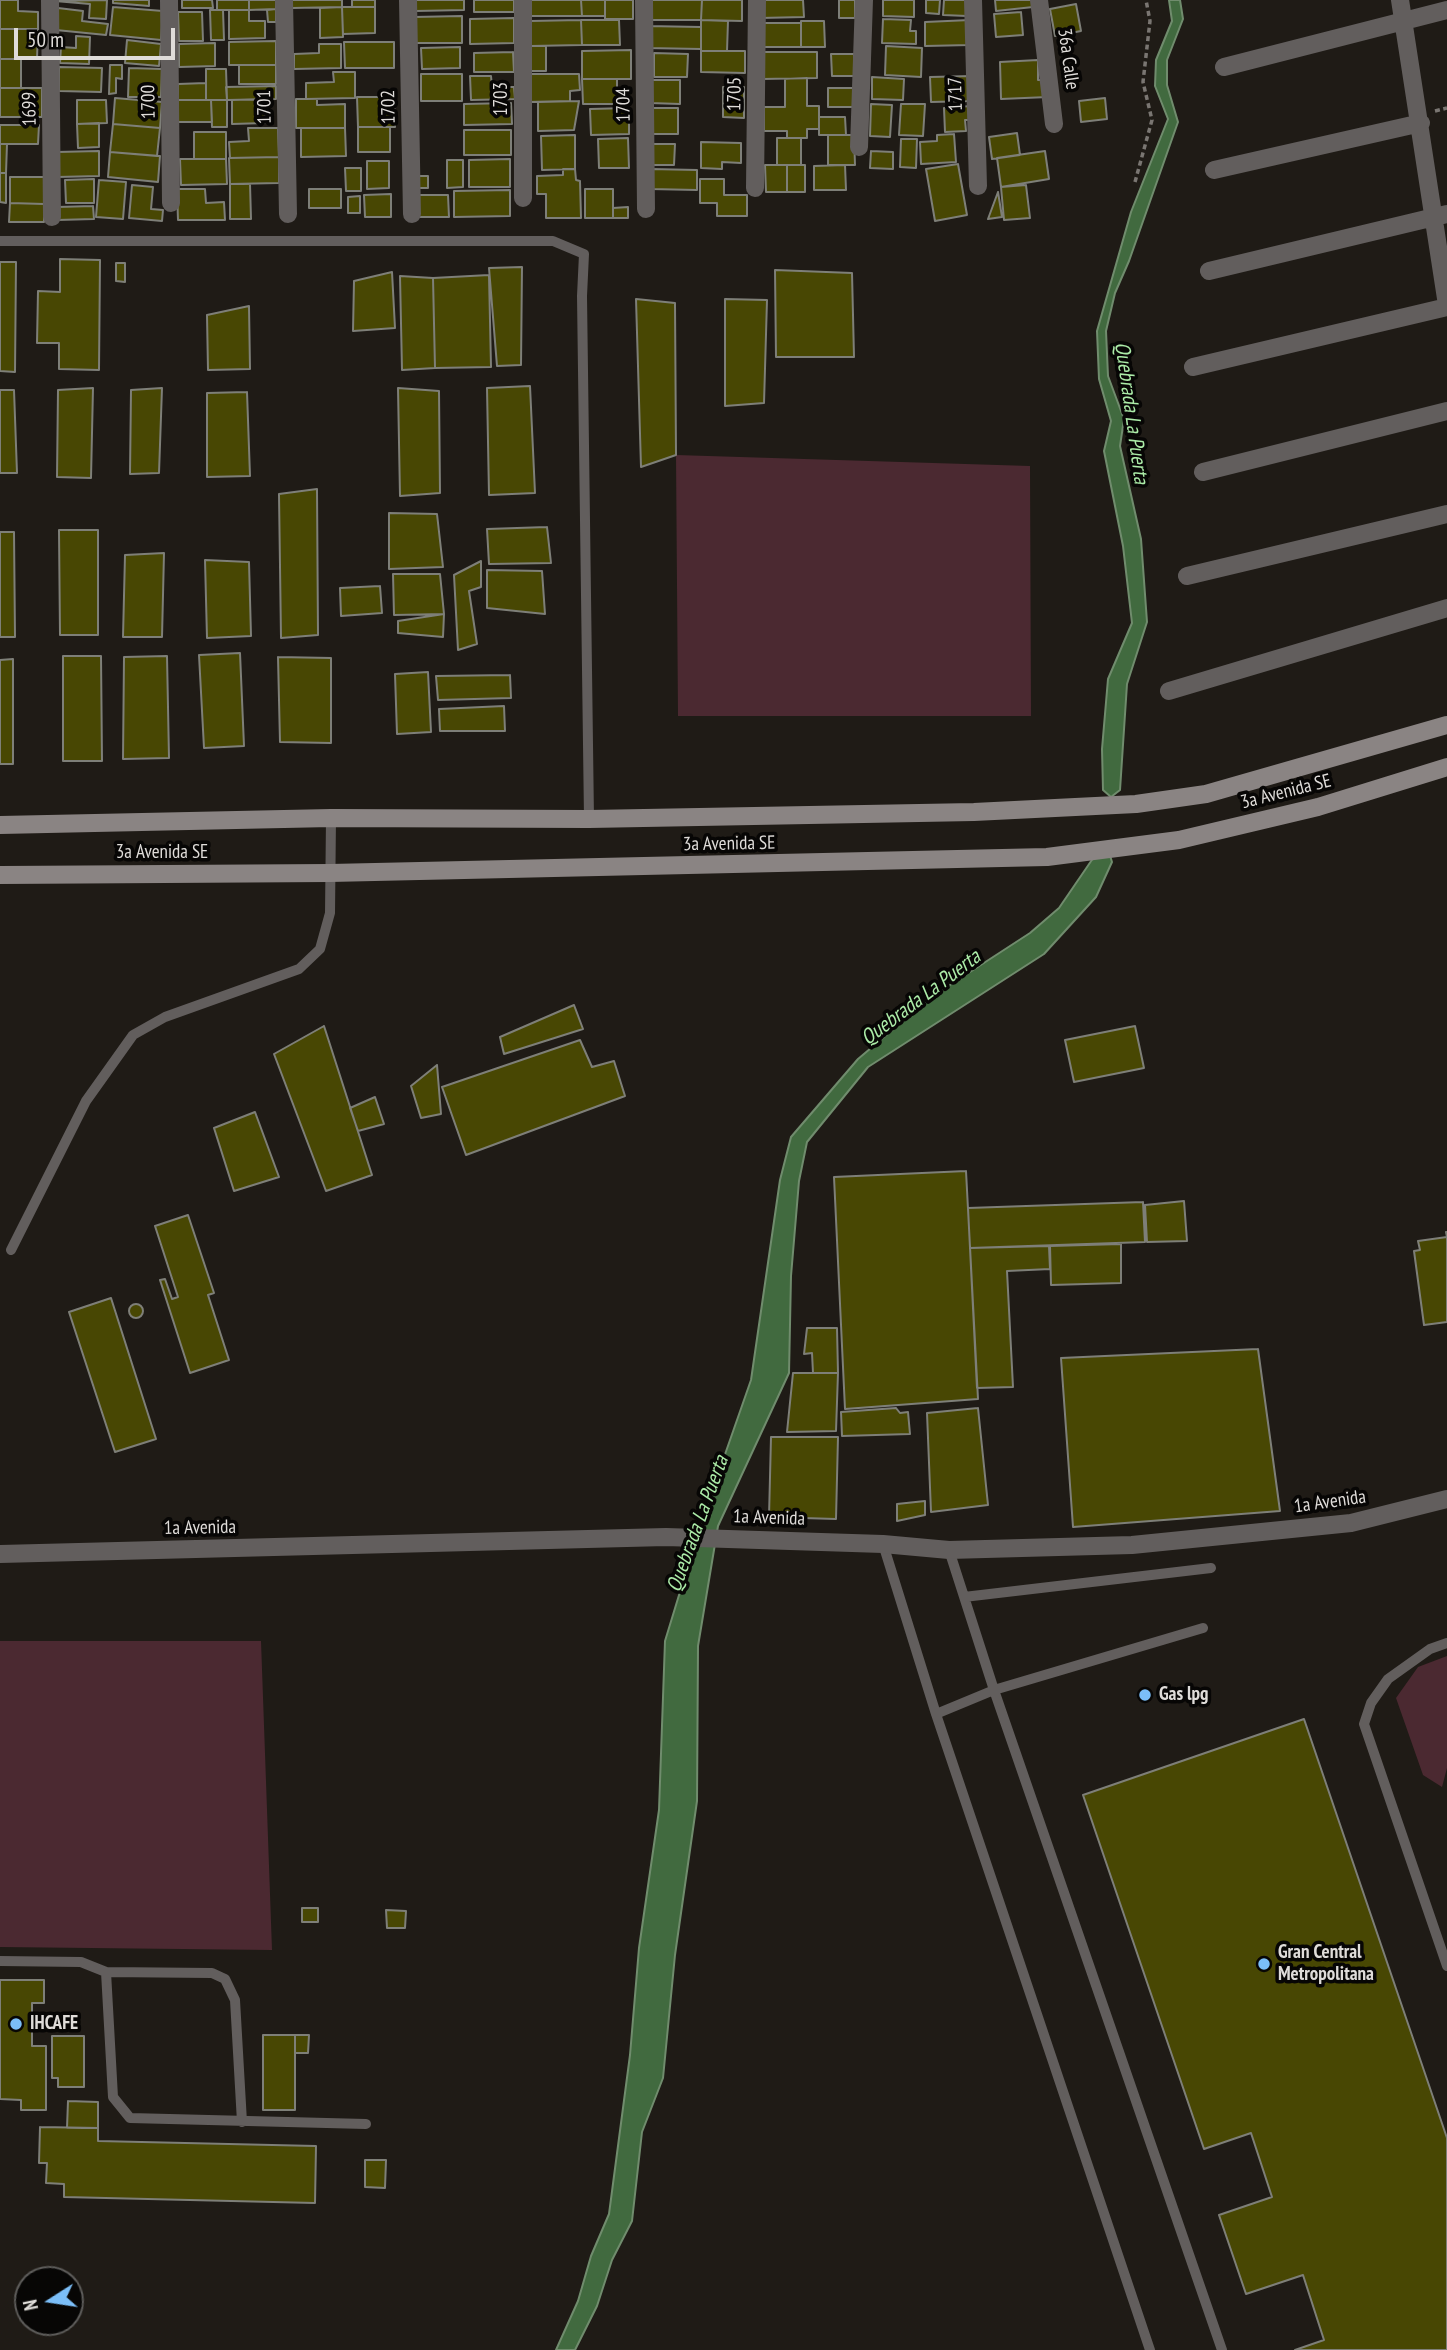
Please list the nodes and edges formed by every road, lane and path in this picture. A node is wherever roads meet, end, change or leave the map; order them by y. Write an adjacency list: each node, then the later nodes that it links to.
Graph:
1 (50, 0): 29 (street, 1699)
2 (169, 0): 24 (street, 1700)
3 (285, 0): 26 (street, 1701)
4 (408, 0): 27 (street, 1702)
5 (523, 0): 23 (street, 1703)
6 (644, 0): 25 (street, 1704)
7 (757, 0): 22 (street, 1705)
8 (864, 0): 18 (street)
9 (973, 0): 21 (street, 1717)
10 (1039, 0): 16 (street, 36a Calle)
11 (1146, 0): 20 (path)
12 (1400, 0): 14 (street)
13 (1447, 10): 14 (street)
14 (1405, 20): 15 (street); 17 (street)
15 (1224, 67)
16 (1054, 124)
17 (1421, 124): 19 (street); 28 (street)
18 (859, 146)
19 (1214, 170)
20 (1135, 182)
21 (978, 186)
22 (755, 188)
23 (523, 198)
24 (171, 203)
25 (646, 209)
26 (288, 214)
27 (412, 214)
28 (1441, 216): 31 (street); 32 (street)
29 (52, 217)
30 (0, 241): 43 (lane)
31 (1209, 271)
32 (1447, 306): 33 (street)
33 (1193, 367)
34 (1447, 411): 35 (street)
35 (1203, 472)
36 (1447, 514): 37 (street)
37 (1187, 576)
38 (1447, 608): 39 (street)
39 (1169, 691)
40 (1447, 725): 43 (street, 3a Avenida SE)
41 (1447, 766): 45 (street, 3a Avenida SE)
42 (331, 818): 43 (street, 3a Avenida SE); 44 (street, 3a Avenida SE); 45 (lane)
43 (589, 819)
44 (0, 825)
45 (330, 873): 46 (street, 3a Avenida SE); 47 (lane)
46 (0, 875)
47 (11, 1250)
48 (1447, 1499): 50 (street, 1a Avenida)
49 (883, 1544): 50 (street, 1a Avenida); 51 (street, 1a Avenida); 57 (lane)
50 (949, 1550): 53 (lane)
51 (0, 1554)
52 (1211, 1569): 53 (lane)
53 (964, 1597): 56 (lane)
54 (1203, 1629): 56 (lane)
55 (1447, 1643): 59 (lane)
56 (994, 1690): 57 (lane); 64 (lane)
57 (936, 1714): 63 (lane)
58 (0, 1961): 60 (lane)
59 (1447, 1966)
60 (106, 1972): 61 (lane); 61 (lane)
61 (242, 2122): 62 (lane)
62 (366, 2124)
63 (1150, 2350)
64 (1222, 2350)

